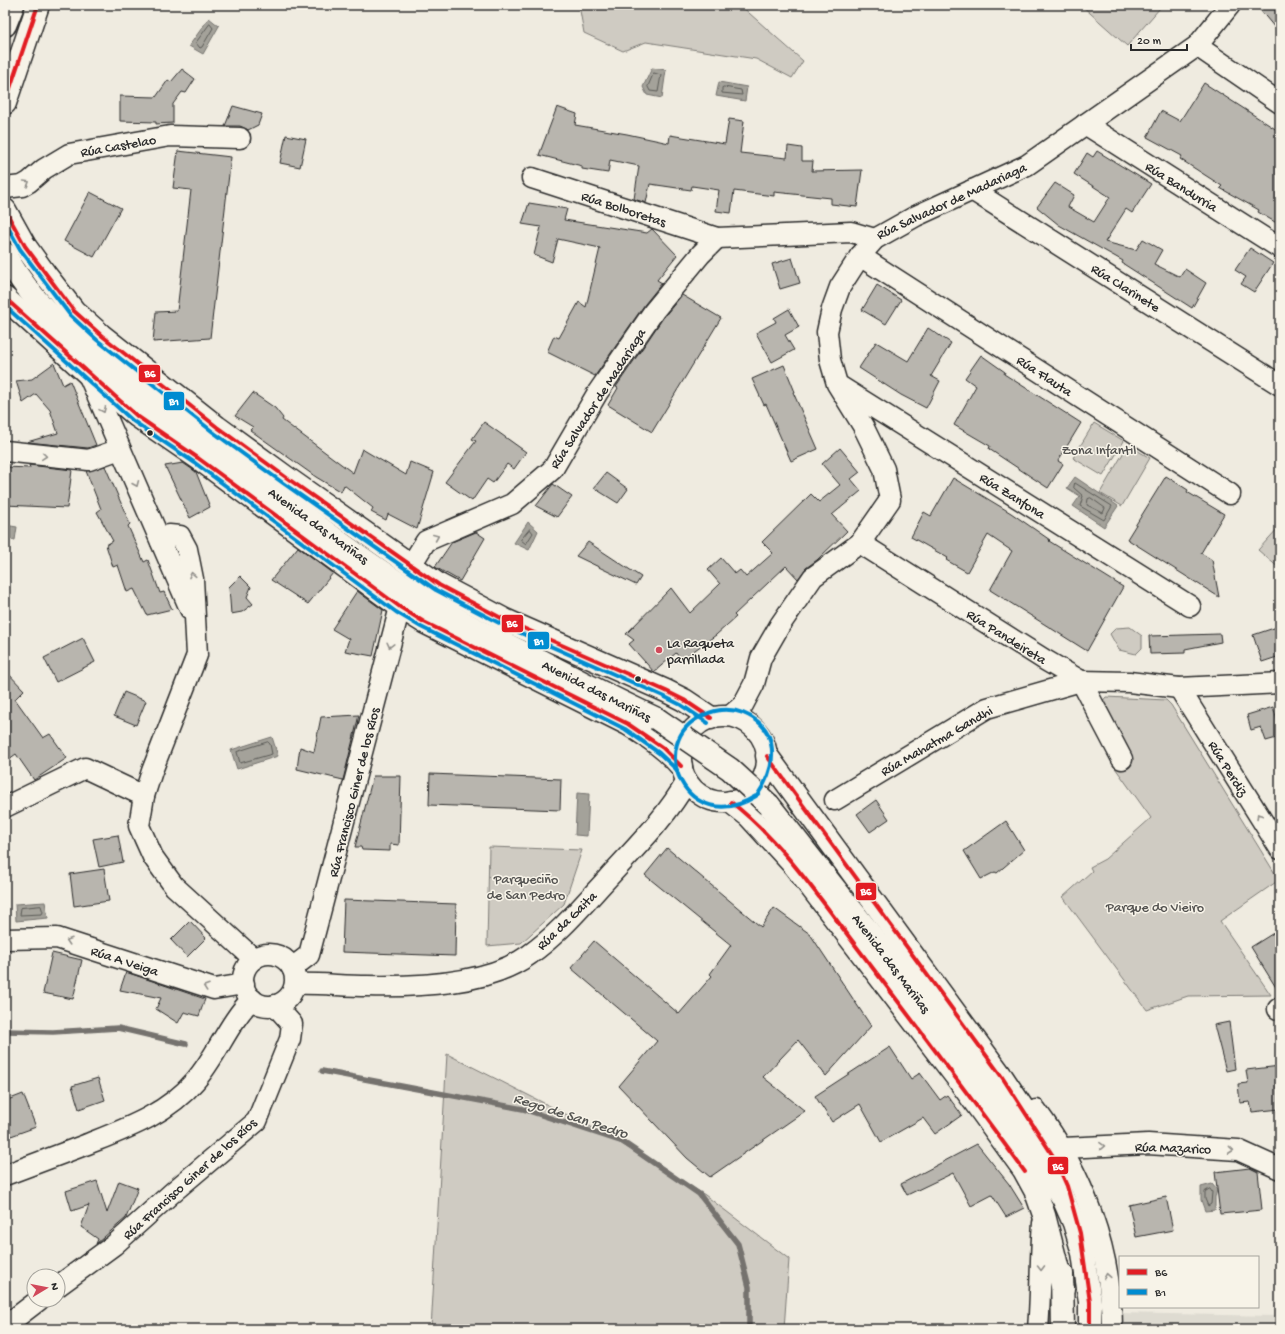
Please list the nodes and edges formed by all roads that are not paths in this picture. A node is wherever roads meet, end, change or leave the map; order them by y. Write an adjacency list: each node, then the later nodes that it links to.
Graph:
1 (13, 5): 4 (main road)
2 (38, 5): 6 (main road)
3 (1230, 5): 5 (street, Rúa Salvador de Madariaga)
4 (5, 25)
5 (1197, 46): 7 (street); 8 (street, Rúa Salvador de Madariaga)
6 (5, 103)
7 (1280, 103)
8 (1085, 124): 12 (street, Rúa Salvador de Madariaga); 16 (street, Rúa Bandurria)
9 (240, 138): 11 (street, Rúa Castelao, one-way to 9)
10 (532, 178): 14 (street, Rúa Bolboretas)
11 (5, 188)
12 (972, 190): 15 (street, Rúa Salvador de Madariaga); 22 (street, Rúa Clarinete)
13 (5, 210): 27 (main road)
14 (717, 238): 15 (street, Rúa Salvador de Madariaga); 27 (street, Rúa Salvador de Madariaga, one-way to 14)
15 (875, 239): 18 (street)
16 (1280, 248)
17 (5, 254): 52 (main road, Avenida das Mariñas, bridge)
18 (860, 256): 21 (street); 25 (street, Rúa Flauta)
19 (5, 298): 20 (main road)
20 (88, 374): 23 (street, one-way to 23); 29 (main road)
21 (837, 384): 26 (street); 28 (street, Rúa Zanfona)
22 (1280, 385)
23 (120, 449): 24 (street, one-way to 23); 39 (street, one-way to 39)
24 (5, 451)
25 (1230, 494)
26 (860, 543): 30 (street, Rúa Pandeireta); 32 (street)
27 (411, 565): 34 (main road)
28 (1190, 606)
29 (400, 607): 38 (main road); 48 (street, Rúa Francisco Giner de los Ríos, one-way to 48)
30 (1081, 681): 33 (street, Rúa Mahatma Gandhi); 37 (street); 41 (street, Rúa Mahatma Gandhi)
31 (1280, 683): 33 (street, Rúa Mahatma Gandhi)
32 (754, 684): 34 (street); 35 (street)
33 (1178, 688): 45 (street, Rúa Perdiz, one-way to 33)
34 (721, 717): 35 (street); 38 (street)
35 (756, 730): 36 (street)
36 (767, 756): 42 (street); 51 (main road)
37 (1122, 759)
38 (684, 774): 40 (street); 44 (street, Rúa da Gaita)
39 (144, 796): 43 (street); 47 (street)
40 (708, 799): 42 (street); 44 (street, Rúa da Gaita)
41 (835, 800)
42 (731, 802): 56 (main road)
43 (5, 807)
44 (666, 813): 48 (street, Rúa da Gaita)
45 (1280, 849)
46 (5, 938): 49 (street, Rúa A Veiga, one-way to 46)
47 (254, 959): 48 (street); 49 (street)
48 (294, 976): 50 (street)
49 (248, 992): 50 (street); 55 (street)
50 (275, 1005): 58 (street, Rúa Francisco Giner de los Ríos)
51 (1002, 1077): 53 (street); 57 (main road)
52 (1020, 1134): 57 (main road, Avenida das Mariñas); 59 (main road, Avenida das Mariñas)
53 (1063, 1148): 54 (street, Rúa Mazarico, one-way to 54); 65 (street, one-way to 53)
54 (1280, 1169)
55 (5, 1175)
56 (1044, 1215): 59 (main road); 62 (street, one-way to 62)
57 (1083, 1253): 64 (main road, Avenida das Mariñas)
58 (66, 1280)
59 (1063, 1289): 63 (main road, Avenida das Mariñas)
60 (29, 1308): 61 (street)
61 (5, 1326)
62 (1038, 1329)
63 (1063, 1329)
64 (1090, 1329)
65 (1112, 1329)

